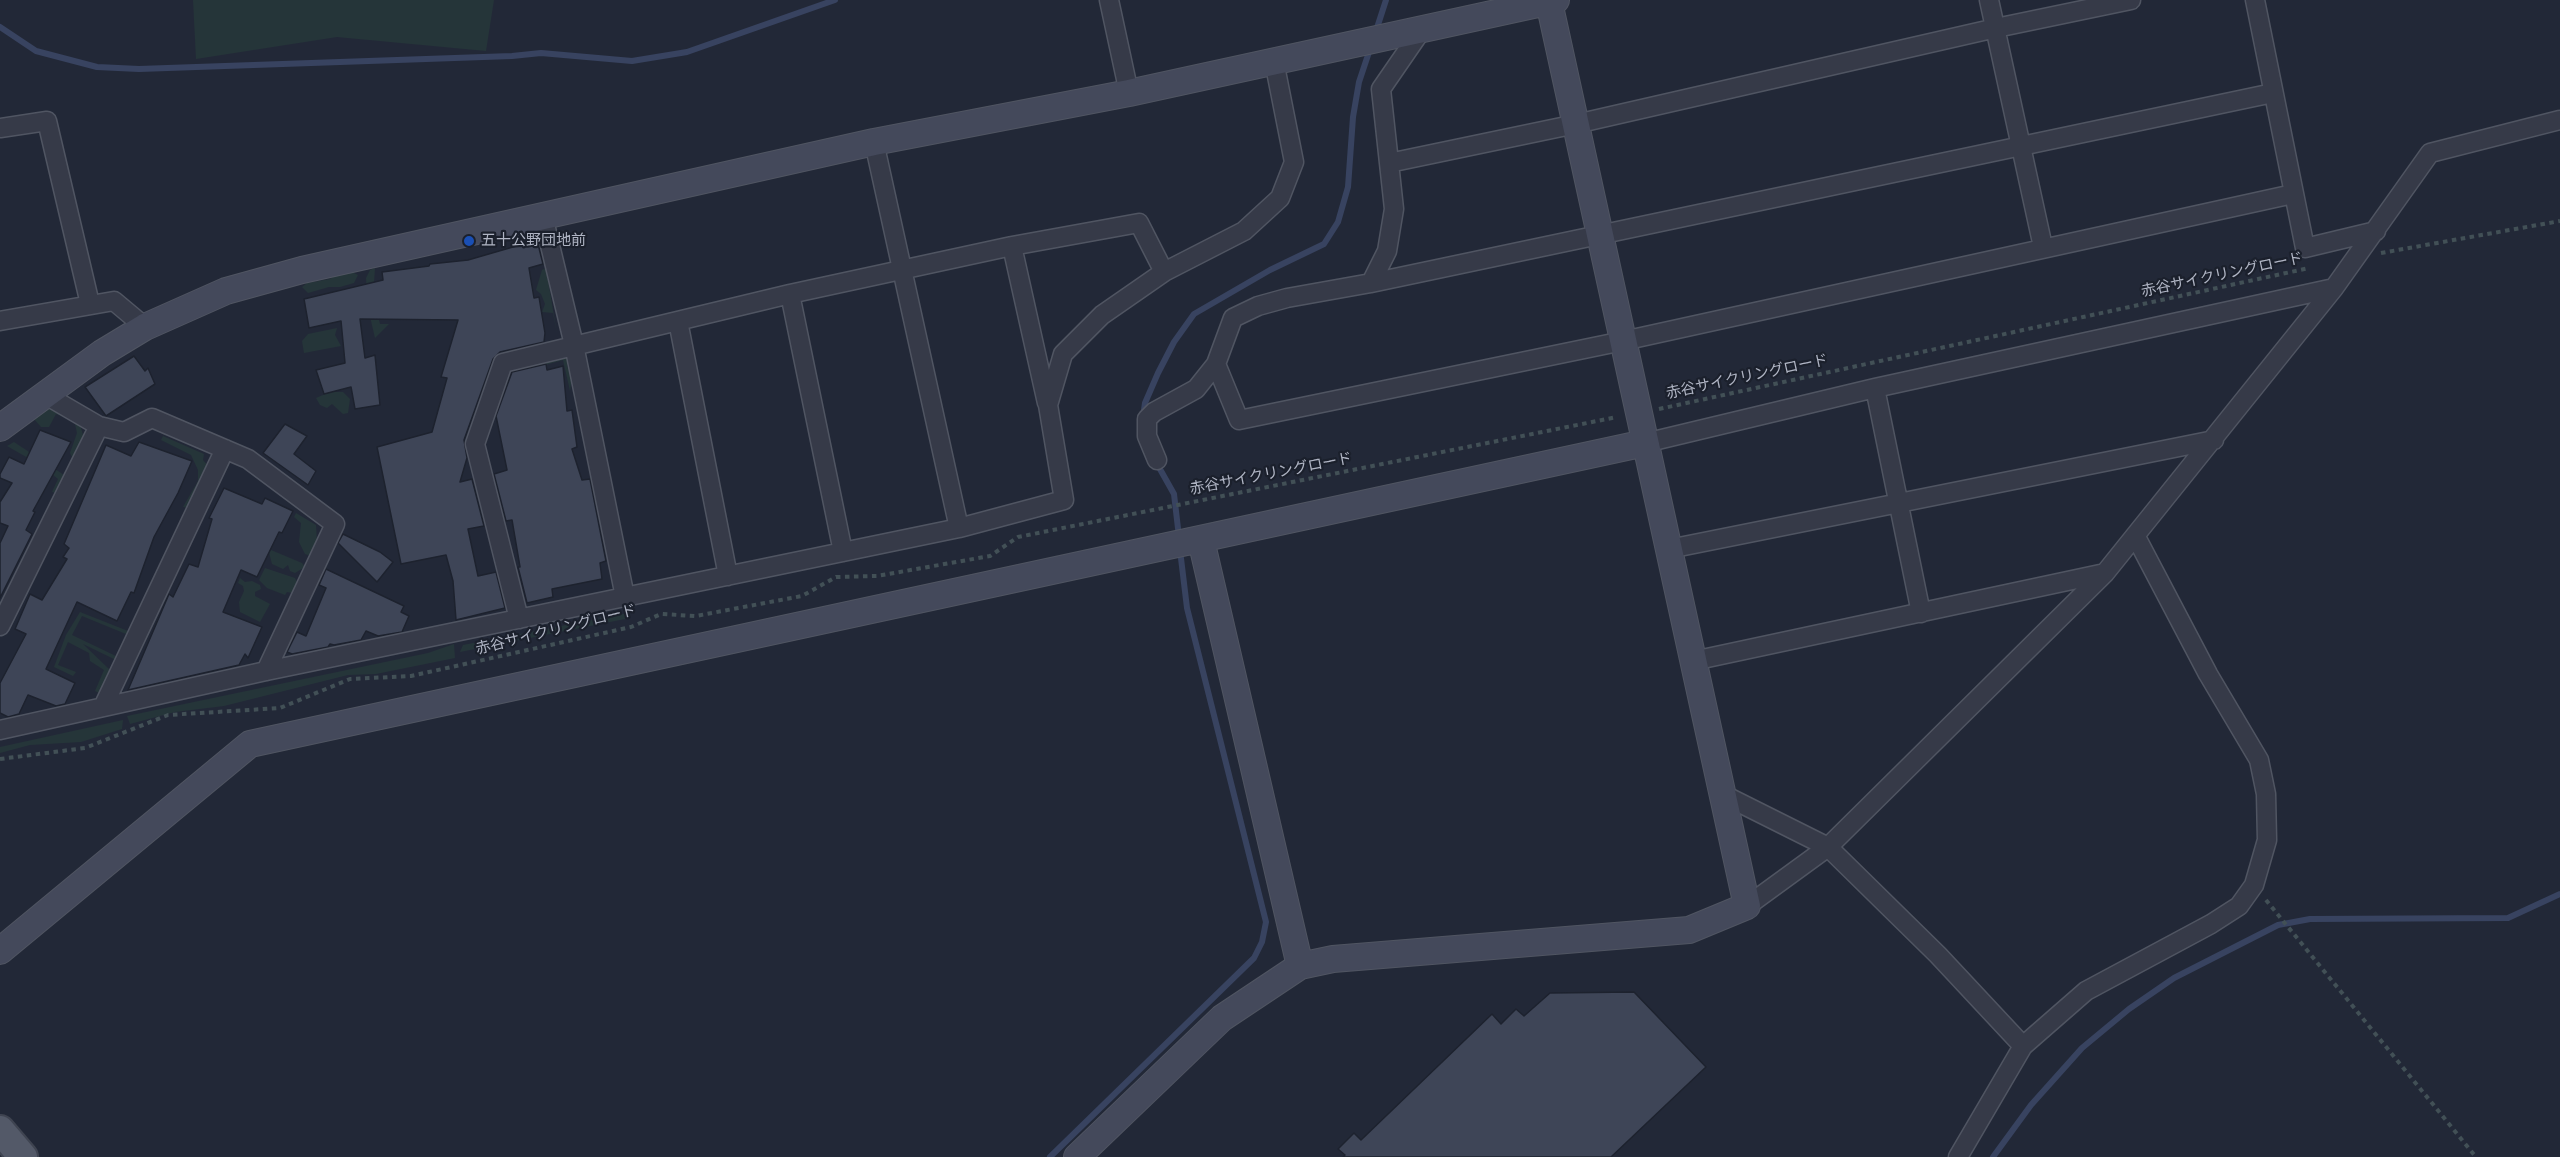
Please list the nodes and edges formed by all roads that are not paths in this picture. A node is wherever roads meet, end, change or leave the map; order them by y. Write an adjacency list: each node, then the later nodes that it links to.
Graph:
1 (1109, 0): 9 (street)
2 (1989, 0): 7 (street)
3 (2131, 0): 7 (street)
4 (2255, 0): 10 (street)
5 (1553, 1): 6 (street); 12 (street)
6 (1422, 28): 8 (street); 16 (street)
7 (1996, 28): 12 (street); 15 (street)
8 (1274, 61): 9 (street); 24 (street)
9 (1129, 93): 14 (street)
10 (2273, 93): 15 (street); 17 (street)
11 (2560, 120): 19 (street)
12 (1576, 124): 16 (street); 20 (street)
13 (0, 128): 28 (street)
14 (874, 141): 18 (street); 23 (street)
15 (2021, 145): 20 (street); 22 (street)
16 (1389, 163): 25 (street)
17 (2293, 194): 19 (street); 22 (street)
18 (543, 216): 31 (street); 33 (street)
19 (2376, 231): 26 (street)
20 (1600, 236): 25 (street); 32 (street)
21 (1012, 246): 23 (street); 24 (street); 37 (street)
22 (2043, 247): 32 (street)
23 (902, 272): 27 (street); 45 (street)
24 (1164, 272): 37 (street)
25 (1371, 282): 34 (street)
26 (2334, 288): 35 (street); 40 (street)
27 (790, 294): 30 (street); 49 (street)
28 (90, 304): 29 (street); 31 (street)
29 (0, 321)
30 (678, 321): 33 (street); 51 (street)
31 (145, 327): 36 (street)
32 (1623, 341): 34 (street); 41 (street)
33 (574, 345): 52 (street); 54 (street)
34 (1216, 363): 43 (street)
35 (1875, 388): 41 (street); 44 (street)
36 (44, 394): 38 (street); 39 (street)
37 (1048, 405): 45 (street)
38 (99, 426): 42 (street); 55 (street)
39 (0, 428)
40 (2214, 440): 44 (street); 46 (street)
41 (1645, 443): 47 (street); 48 (street)
42 (225, 449): 57 (street); 58 (street)
43 (1157, 460)
44 (1899, 503): 48 (street); 53 (street)
45 (959, 528): 49 (street)
46 (2136, 537): 50 (street); 65 (street)
47 (1201, 540): 63 (street); 64 (street)
48 (1669, 549): 56 (street)
49 (843, 552): 51 (street)
50 (2106, 573): 53 (street); 61 (street)
51 (728, 576): 52 (street)
52 (625, 597): 54 (street)
53 (1921, 613): 56 (street)
54 (519, 619): 57 (street)
55 (0, 626)
56 (1693, 661): 60 (street)
57 (266, 671): 58 (street)
58 (103, 707): 59 (street)
59 (0, 730)
60 (1722, 794): 61 (street); 62 (street)
61 (1828, 847): 62 (street); 65 (street)
62 (1747, 906): 64 (street)
63 (0, 951)
64 (1300, 966): 68 (street)
65 (2023, 1046): 69 (street)
66 (0, 1130): 67 (main road)
67 (23, 1157)
68 (1077, 1157)
69 (1958, 1157)

